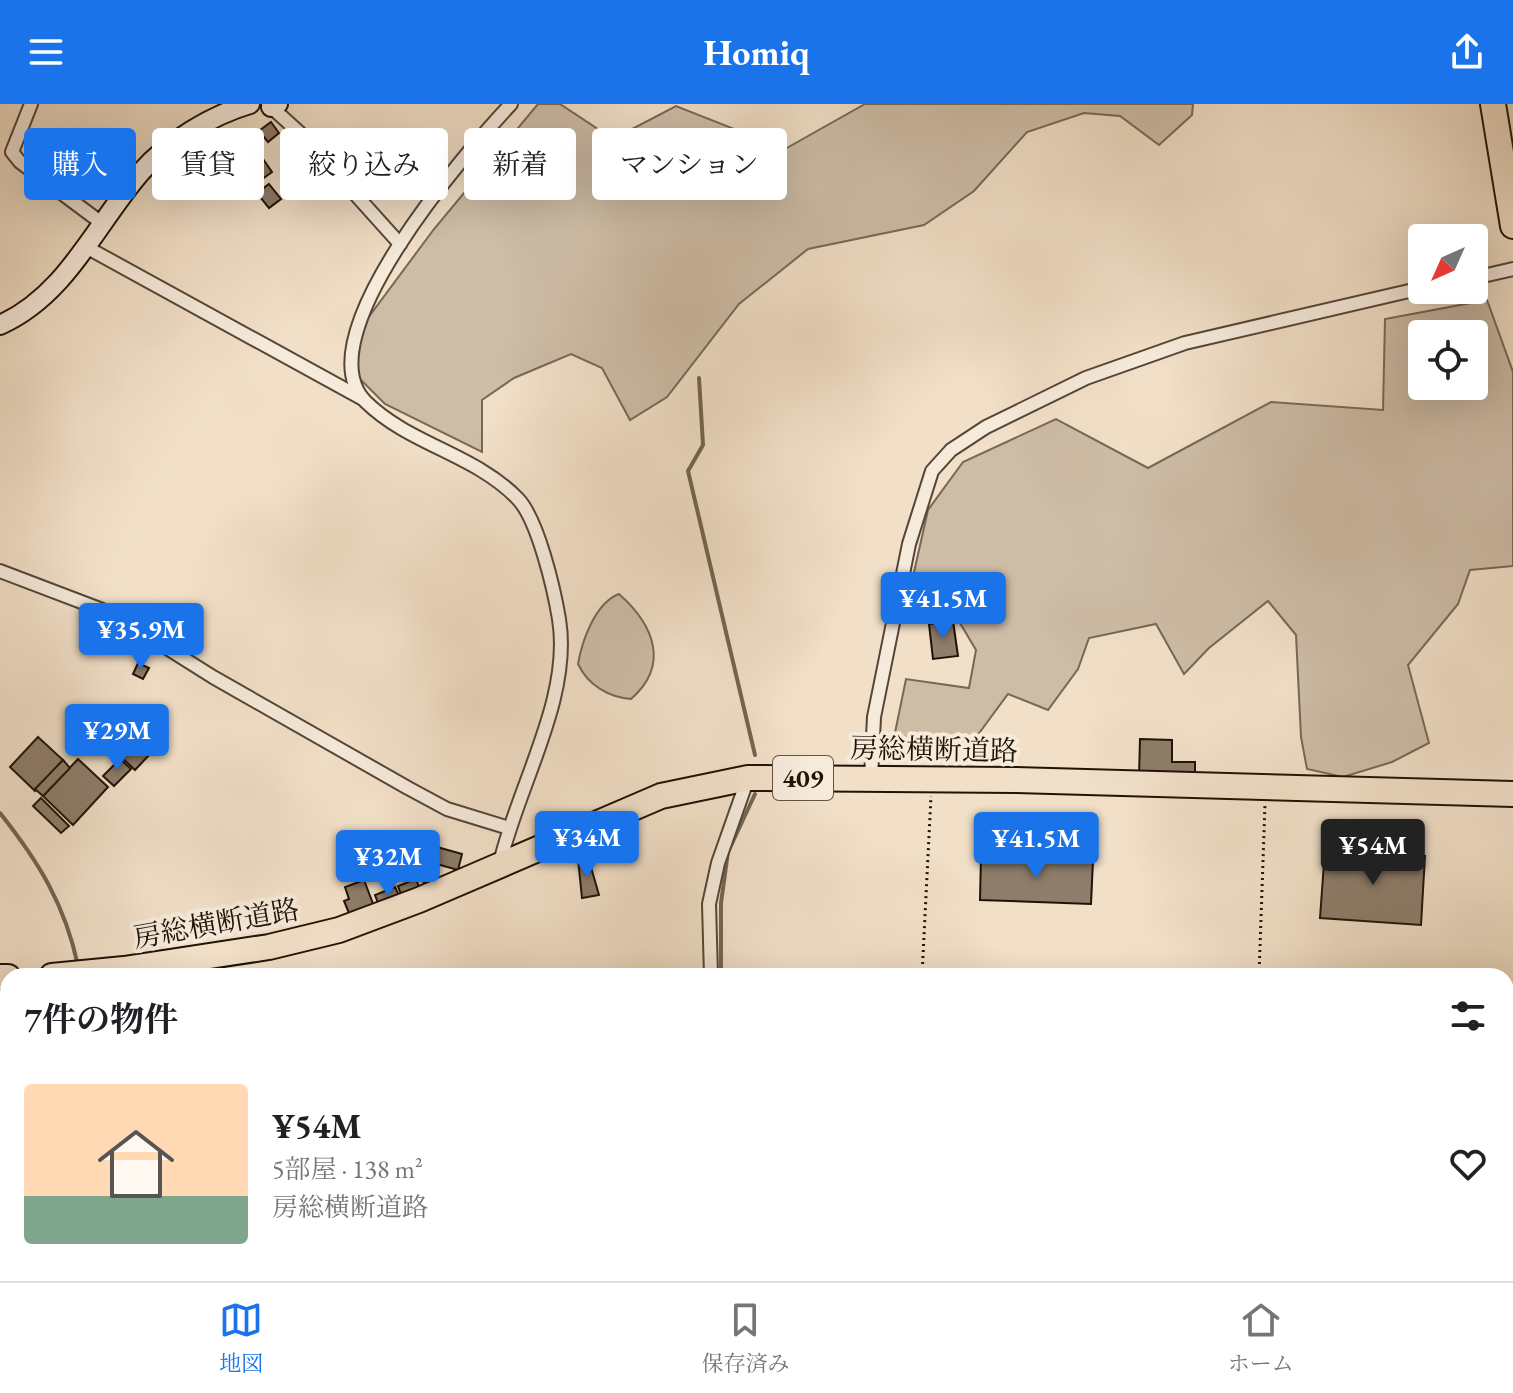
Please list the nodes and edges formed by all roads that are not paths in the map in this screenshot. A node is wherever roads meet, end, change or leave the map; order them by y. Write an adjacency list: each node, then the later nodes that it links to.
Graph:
1 (31, 104): 6 (street)
2 (250, 104): 6 (street)
3 (511, 104): 8 (street)
4 (1493, 104): 7 (highway)
5 (272, 105): 8 (street)
6 (103, 224): 9 (street)
7 (1513, 226)
8 (400, 244): 14 (street)
9 (86, 247): 13 (street); 14 (street)
10 (1513, 269): 11 (street)
11 (1488, 275)
12 (1408, 291): 17 (street)
13 (0, 325)
14 (363, 399): 19 (street)
15 (0, 571): 19 (street)
16 (748, 778): 17 (highway, 房総横断道路 / 409); 20 (highway, 房総横断道路 / 409); 22 (street)
17 (871, 778): 18 (highway, 房総横断道路 / 409)
18 (1513, 794)
19 (509, 828): 20 (street)
20 (500, 863): 21 (highway, 房総横断道路 / 409)
21 (131, 968)
22 (711, 968)

